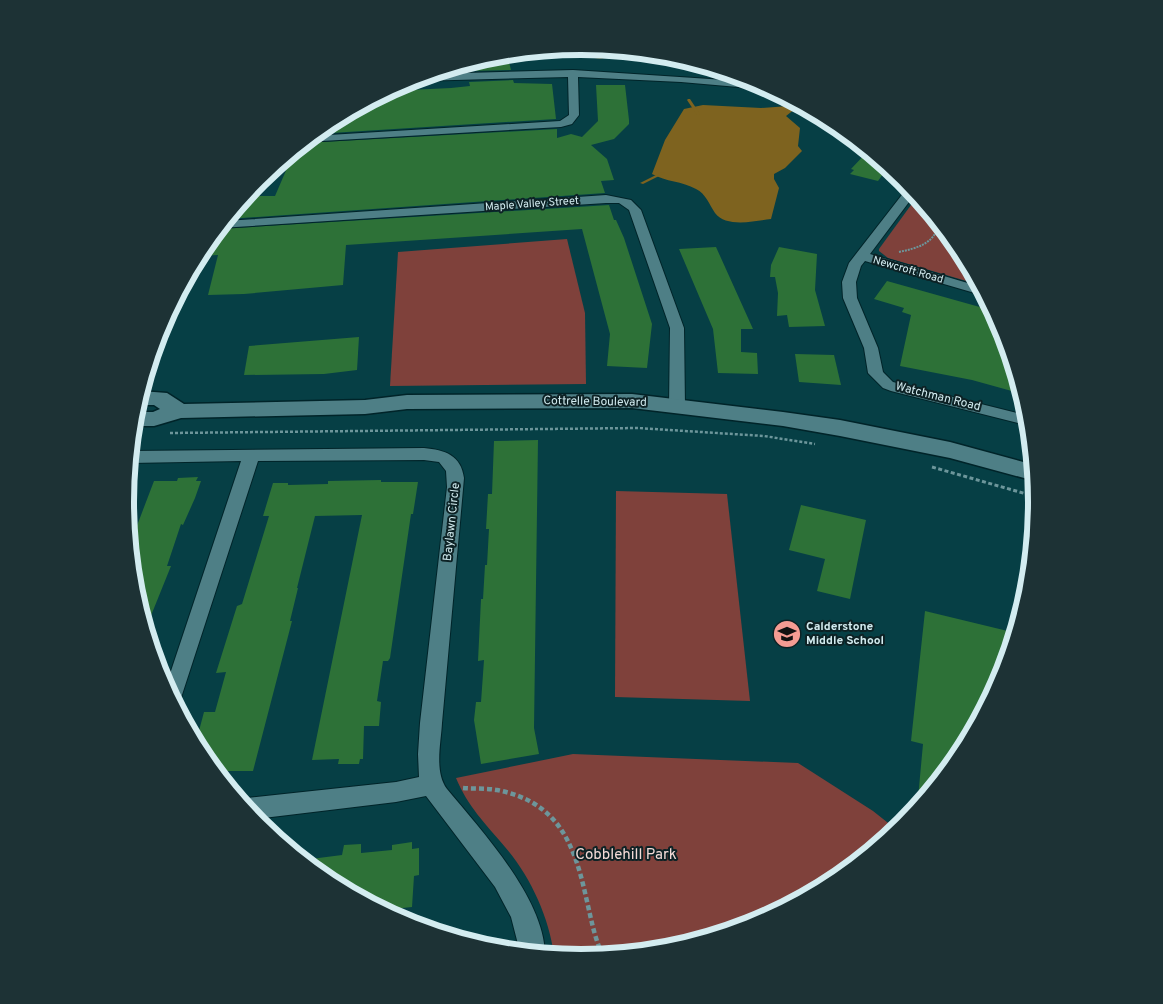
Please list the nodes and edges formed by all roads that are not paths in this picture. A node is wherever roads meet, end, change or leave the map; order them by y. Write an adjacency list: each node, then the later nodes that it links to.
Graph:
1 (696, 69): 4 (street)
2 (457, 73): 3 (street)
3 (573, 73): 4 (street); 6 (street)
4 (692, 80): 5 (street)
5 (742, 85)
6 (320, 139)
7 (911, 200): 9 (street, Watchman Road)
8 (231, 224): 12 (street, Maple Valley Street)
9 (862, 256): 10 (street, Newcroft Road); 15 (street, Watchman Road)
10 (974, 289)
11 (147, 398): 13 (main road)
12 (677, 407): 13 (main road, Cottrelle Boulevard); 18 (main road, Cottrelle Boulevard)
13 (179, 411): 14 (main road, Cottrelle Boulevard)
14 (142, 419)
15 (1021, 419)
16 (252, 455): 17 (street, Baylawn Circle); 19 (street); 20 (street, Baylawn Circle)
17 (137, 457)
18 (1028, 471)
19 (175, 688)
20 (432, 785): 21 (street); 22 (street)
21 (256, 808)
22 (531, 946)

